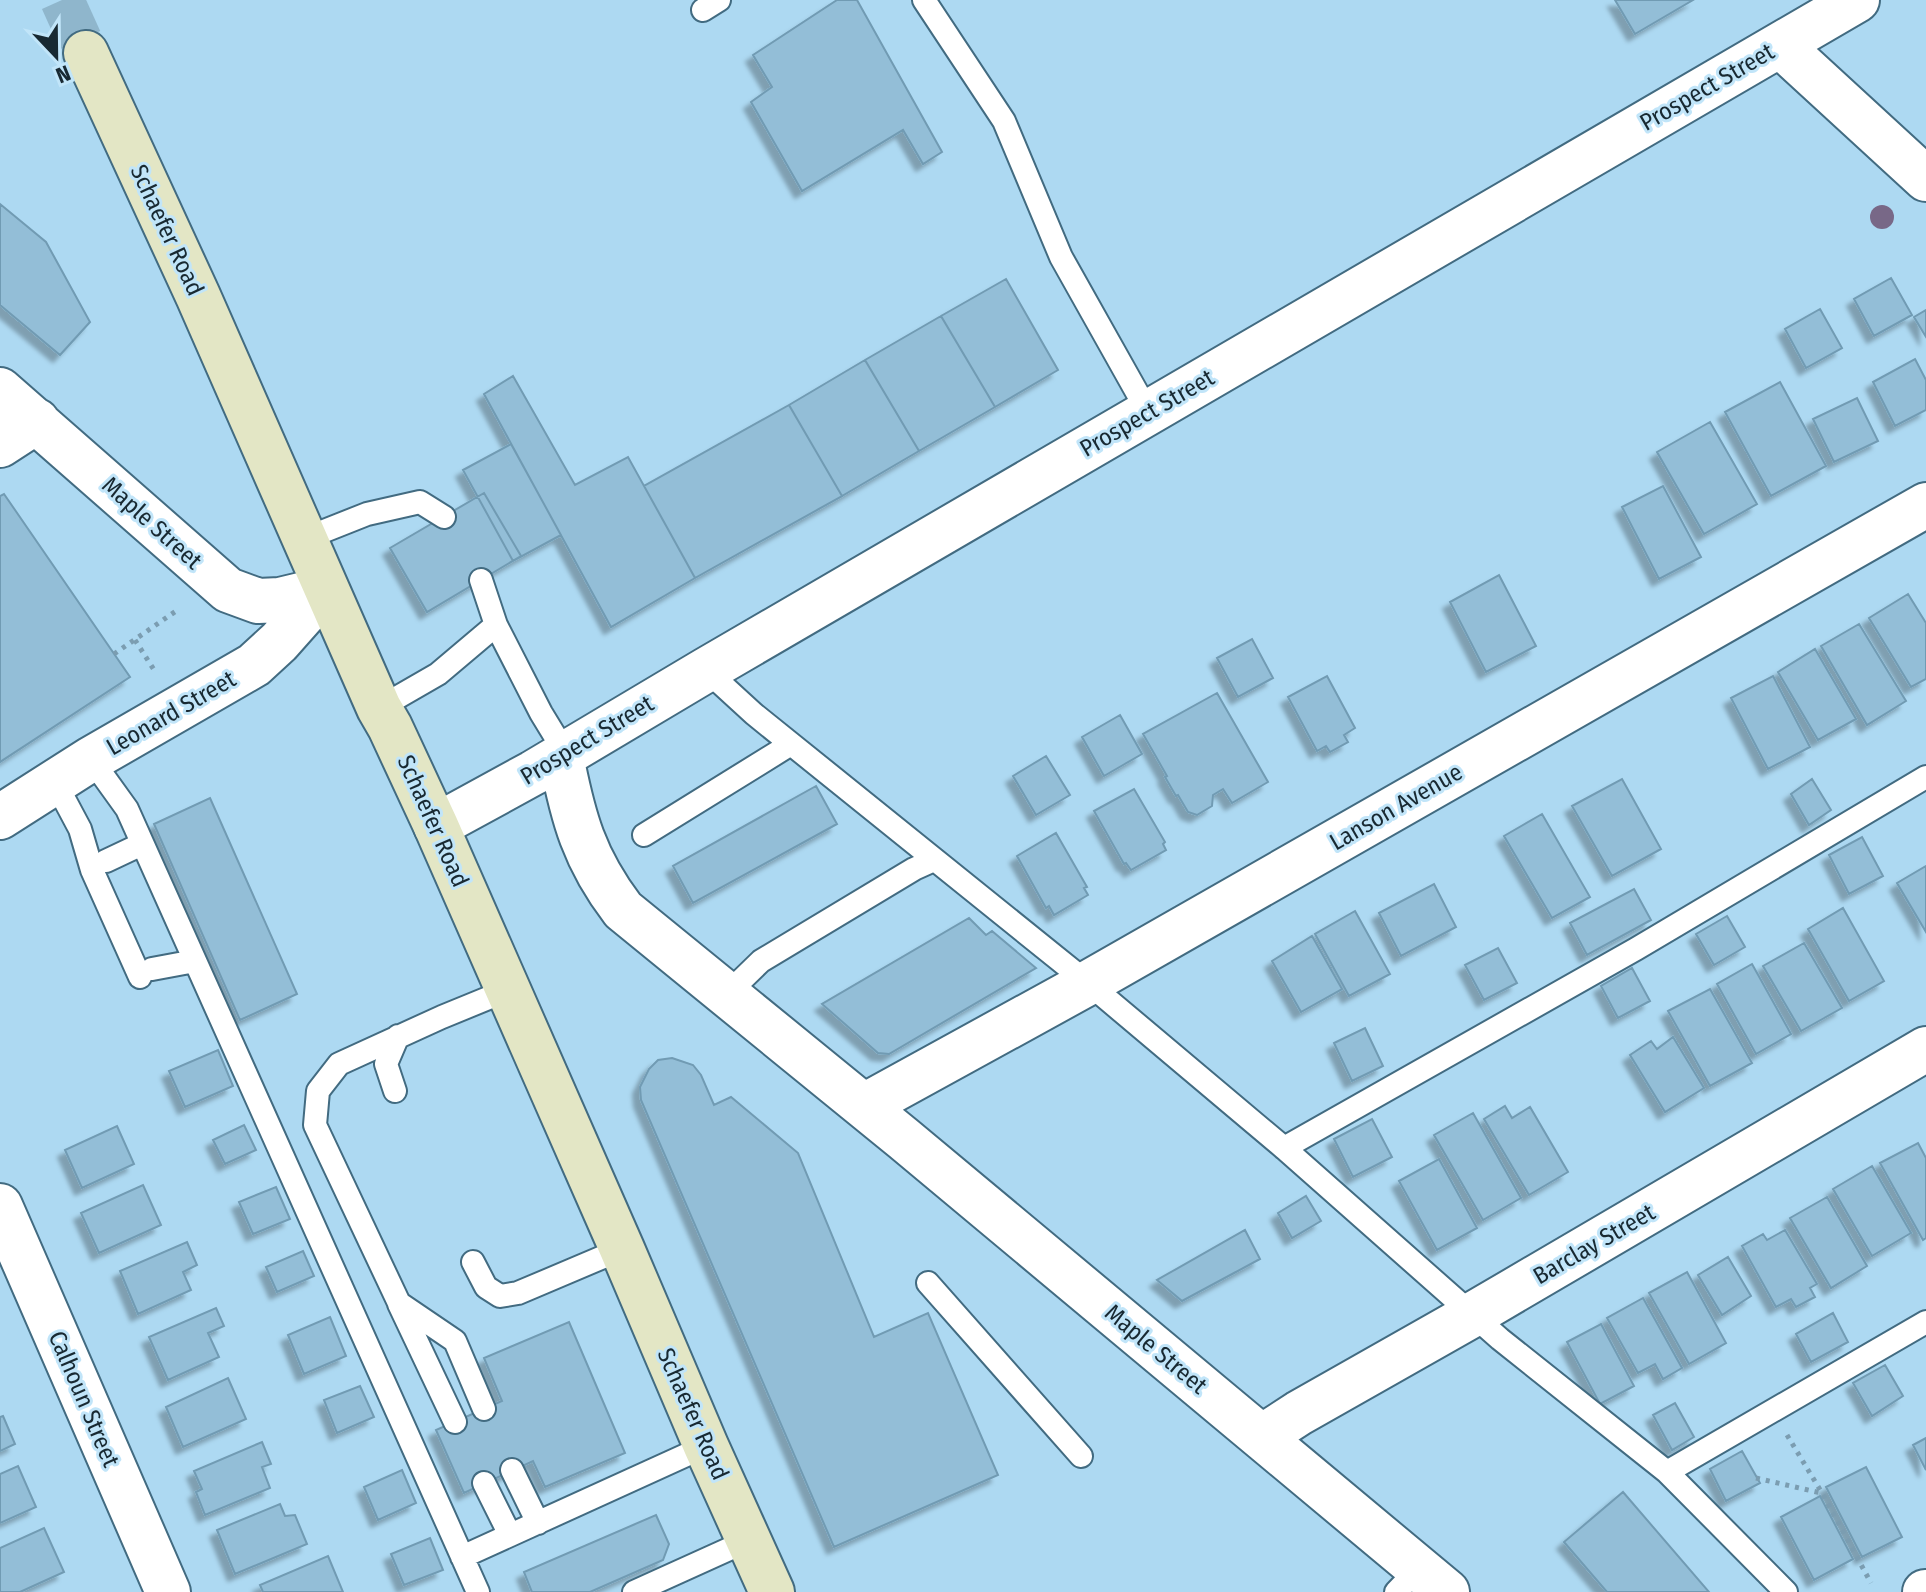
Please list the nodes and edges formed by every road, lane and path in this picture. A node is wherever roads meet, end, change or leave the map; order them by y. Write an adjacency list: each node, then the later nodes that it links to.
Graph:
1 (924, 0): 7 (lane)
2 (1857, 0): 3 (street, Prospect Street)
3 (1780, 45): 5 (street); 7 (street, Prospect Street)
4 (86, 53): 12 (main road, Schaefer Road)
5 (1926, 179)
6 (0, 390): 8 (street, Maple Street)
7 (1148, 412): 19 (street, Prospect Street)
8 (37, 421): 9 (street); 14 (street, Maple Street)
9 (0, 445)
10 (1926, 505): 34 (street, Lanson Avenue)
11 (444, 517): 12 (lane)
12 (304, 539): 14 (main road, Schaefer Road)
13 (481, 580): 16 (lane)
14 (326, 589): 21 (main road, Schaefer Road); 24 (street, Leonard Street)
15 (176, 611): 17 (path)
16 (496, 625): 21 (lane); 23 (lane)
17 (135, 640): 18 (path); 20 (path)
18 (114, 654)
19 (706, 670): 22 (lane); 23 (street, Prospect Street)
20 (161, 680)
21 (379, 708): 28 (main road, Schaefer Road)
22 (791, 744): 29 (lane); 31 (lane)
23 (564, 755): 28 (street, Prospect Street); 36 (street, Maple Street)
24 (91, 759): 26 (street, Leonard Street); 30 (lane)
25 (1926, 777): 41 (lane)
26 (55, 782): 27 (street, Leonard Street); 33 (lane)
27 (0, 817)
28 (436, 826): 35 (main road, Schaefer Road)
29 (644, 835)
30 (142, 844): 32 (lane); 33 (lane)
31 (934, 860): 34 (lane); 36 (lane)
32 (106, 861)
33 (195, 961): 63 (lane)
34 (1088, 983): 40 (street, Lanson Avenue); 41 (lane)
35 (508, 990): 37 (lane); 43 (main road, Schaefer Road)
36 (727, 994): 40 (street, Maple Street)
37 (398, 1036): 39 (lane); 46 (lane)
38 (1926, 1049): 47 (street, Barclay Street)
39 (395, 1091)
40 (864, 1106): 52 (street, Maple Street)
41 (1284, 1148): 47 (lane)
42 (0, 1206): 66 (street, Calhoun Street)
43 (622, 1249): 44 (lane); 53 (main road, Schaefer Road)
44 (473, 1262)
45 (928, 1283): 54 (lane)
46 (399, 1303): 49 (lane); 50 (lane)
47 (1472, 1315): 52 (street, Barclay Street); 56 (lane)
48 (1926, 1322): 56 (lane)
49 (484, 1409)
50 (455, 1422)
51 (1780, 1423): 59 (path)
52 (1262, 1437): 65 (street, Maple Street)
53 (706, 1446): 60 (lane); 62 (main road, Schaefer Road)
54 (1081, 1456)
55 (512, 1470): 60 (lane)
56 (1667, 1472): 70 (lane)
57 (1756, 1478): 59 (path)
58 (484, 1483): 61 (lane)
59 (1822, 1493): 64 (path)
60 (538, 1523): 61 (lane)
61 (510, 1535): 63 (lane)
62 (749, 1540): 68 (lane); 69 (main road, Schaefer Road)
63 (462, 1557): 67 (lane)
64 (1871, 1583)
65 (1421, 1584)
66 (168, 1592)
67 (478, 1592)
68 (634, 1592)
69 (772, 1592)
70 (1786, 1592)

